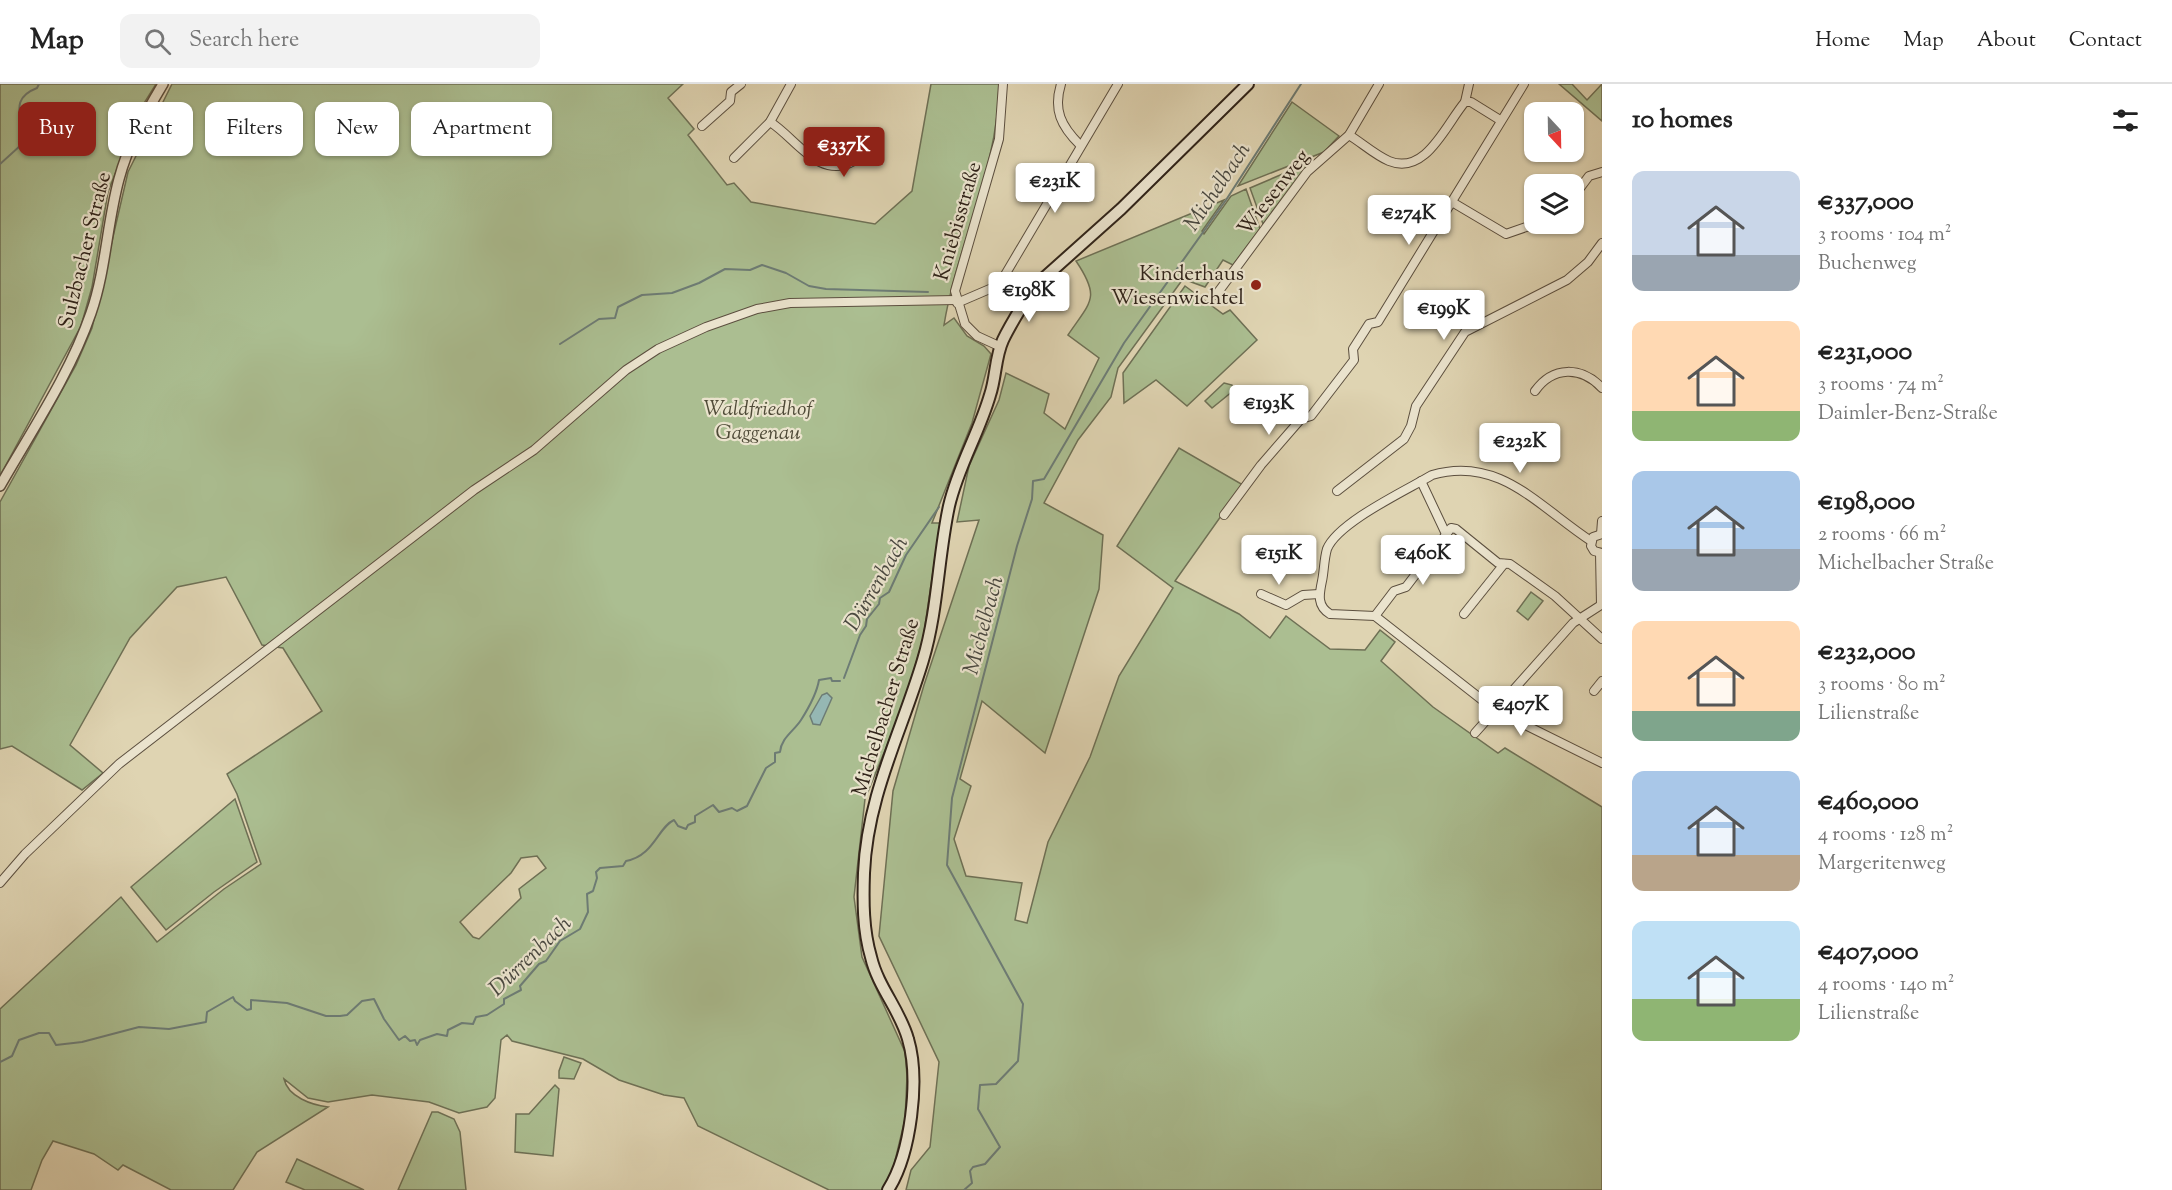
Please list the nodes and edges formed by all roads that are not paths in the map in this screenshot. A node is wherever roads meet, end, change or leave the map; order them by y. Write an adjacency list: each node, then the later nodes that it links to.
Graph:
1 (163, 84): 30 (street, Sulzbacher Straße)
2 (741, 84): 14 (street)
3 (791, 84): 13 (street)
4 (1003, 84): 25 (street, Kniebisstraße)
5 (1061, 84): 17 (street)
6 (1118, 84): 17 (street)
7 (1248, 84): 26 (main road, Michelbacher Straße)
8 (1380, 84): 16 (street, Wiesenweg)
9 (1469, 84): 11 (street)
10 (1524, 84): 12 (street)
11 (1465, 102): 12 (street); 16 (street)
12 (1500, 120): 21 (street)
13 (770, 122): 15 (street); 18 (street)
14 (702, 126)
15 (858, 133)
16 (1349, 135): 24 (street, Wiesenweg)
17 (1080, 145): 25 (street)
18 (734, 158)
19 (1602, 172): 20 (street)
20 (1584, 183)
21 (1452, 202): 22 (street); 32 (street)
22 (1524, 228)
23 (1602, 243): 31 (street)
24 (1216, 295)
25 (957, 302): 26 (street, Kniebisstraße); 51 (street)
26 (1002, 343): 52 (main road, Michelbacher Straße)
27 (1602, 388): 28 (street)
28 (1535, 392)
29 (1421, 481): 34 (street); 36 (street); 40 (street)
30 (0, 486)
31 (1337, 491)
32 (1224, 515)
33 (1602, 521): 35 (street)
34 (1446, 534): 38 (street); 43 (street)
35 (1601, 534): 36 (street)
36 (1591, 541): 37 (street)
37 (1601, 553): 41 (street)
38 (1504, 564): 42 (street); 44 (street)
39 (1261, 594): 40 (street)
40 (1319, 594): 43 (street)
41 (1602, 605): 44 (street)
42 (1464, 614)
43 (1375, 616): 48 (street)
44 (1578, 618): 45 (street); 48 (street)
45 (1602, 639)
46 (1602, 681): 47 (street)
47 (1594, 691)
48 (1495, 710): 49 (street); 50 (street)
49 (1475, 733)
50 (1602, 763)
51 (0, 883)
52 (888, 1190)

